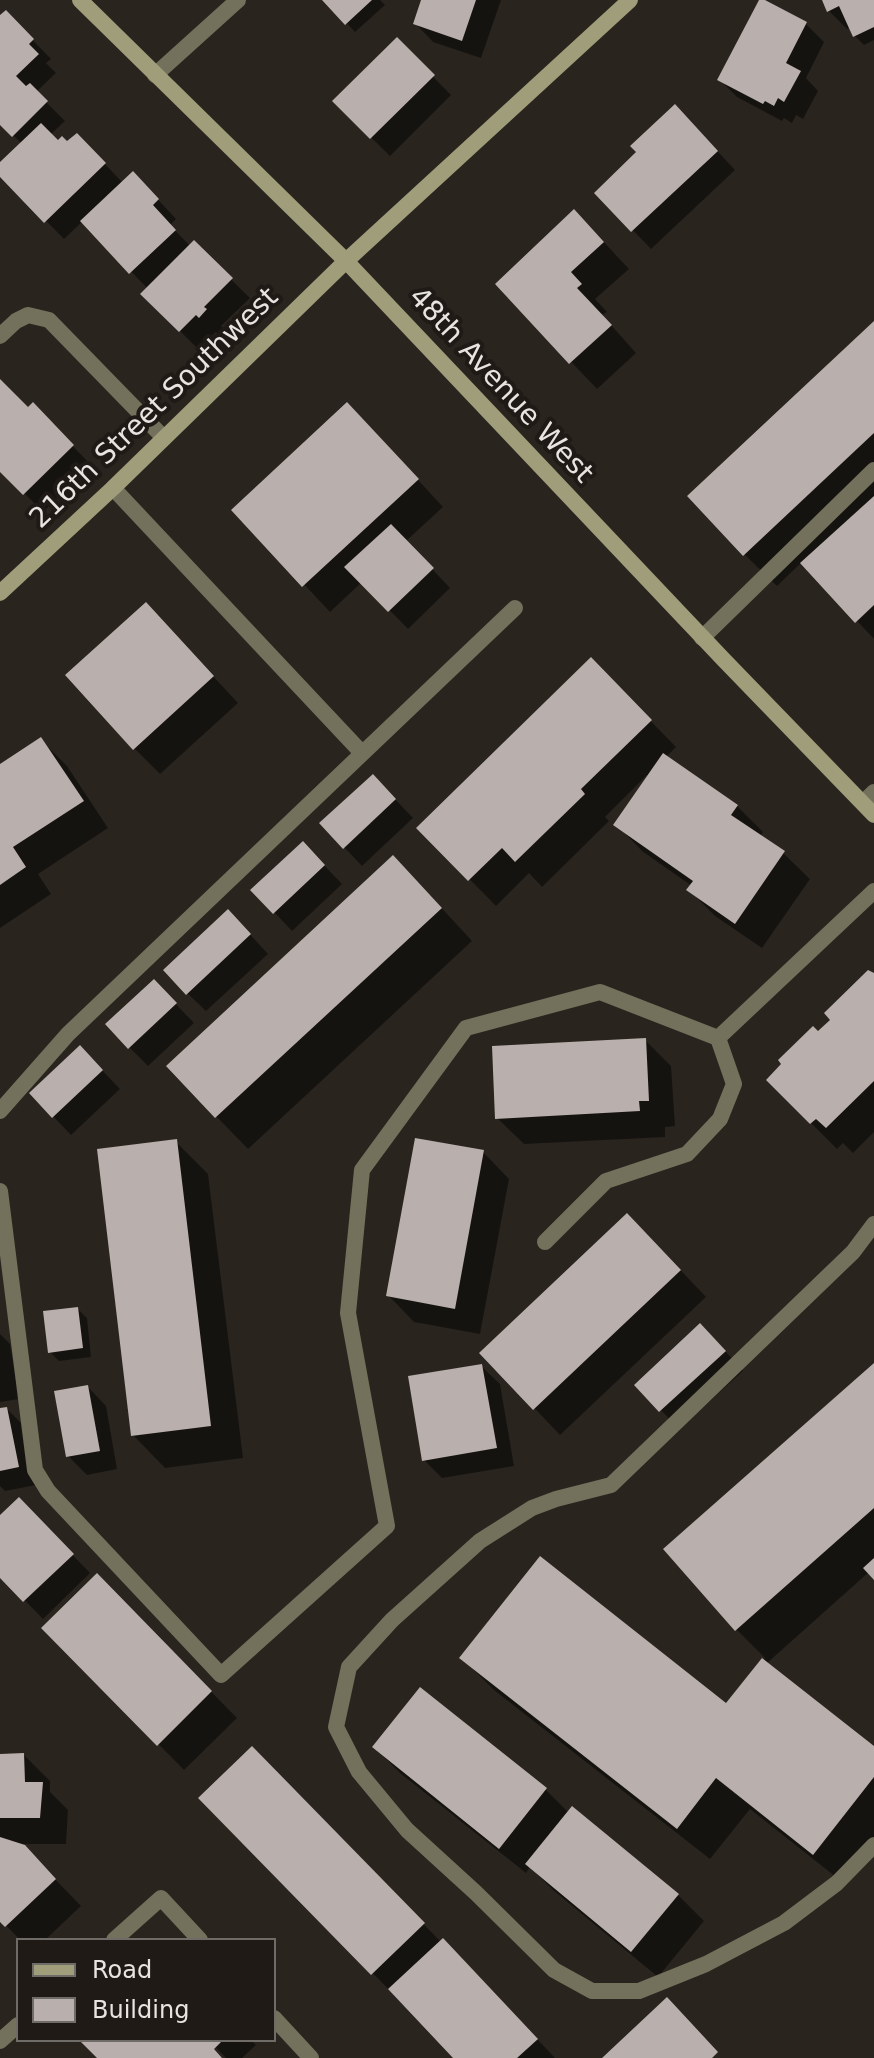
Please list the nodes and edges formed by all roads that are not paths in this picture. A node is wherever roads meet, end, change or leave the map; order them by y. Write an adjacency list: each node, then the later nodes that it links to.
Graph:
1 (80, 0): 4 (main road, 48th Avenue West)
2 (238, 0): 4 (street)
3 (630, 0): 5 (main road, 216th Street Southwest)
4 (155, 75): 5 (main road, 48th Avenue West)
5 (346, 261): 7 (main road, 216th Street Southwest); 12 (main road, 48th Avenue West)
6 (0, 336): 7 (street)
7 (164, 438): 9 (main road, 216th Street Southwest)
8 (874, 470): 12 (street)
9 (113, 488): 10 (main road, 216th Street Southwest); 13 (street)
10 (0, 593)
11 (515, 608): 13 (street)
12 (702, 638): 14 (main road, 48th Avenue West)
13 (362, 753): 17 (street)
14 (870, 803)
15 (874, 891): 16 (street)
16 (718, 1038): 18 (street); 20 (street)
17 (0, 1111)
18 (0, 1191)
19 (874, 1224): 21 (street)
20 (545, 1242)
21 (874, 1845)
22 (116, 1938): 23 (street)
23 (198, 1938)
24 (276, 2020): 27 (street)
25 (16, 2027): 26 (street)
26 (0, 2041)
27 (311, 2058)

